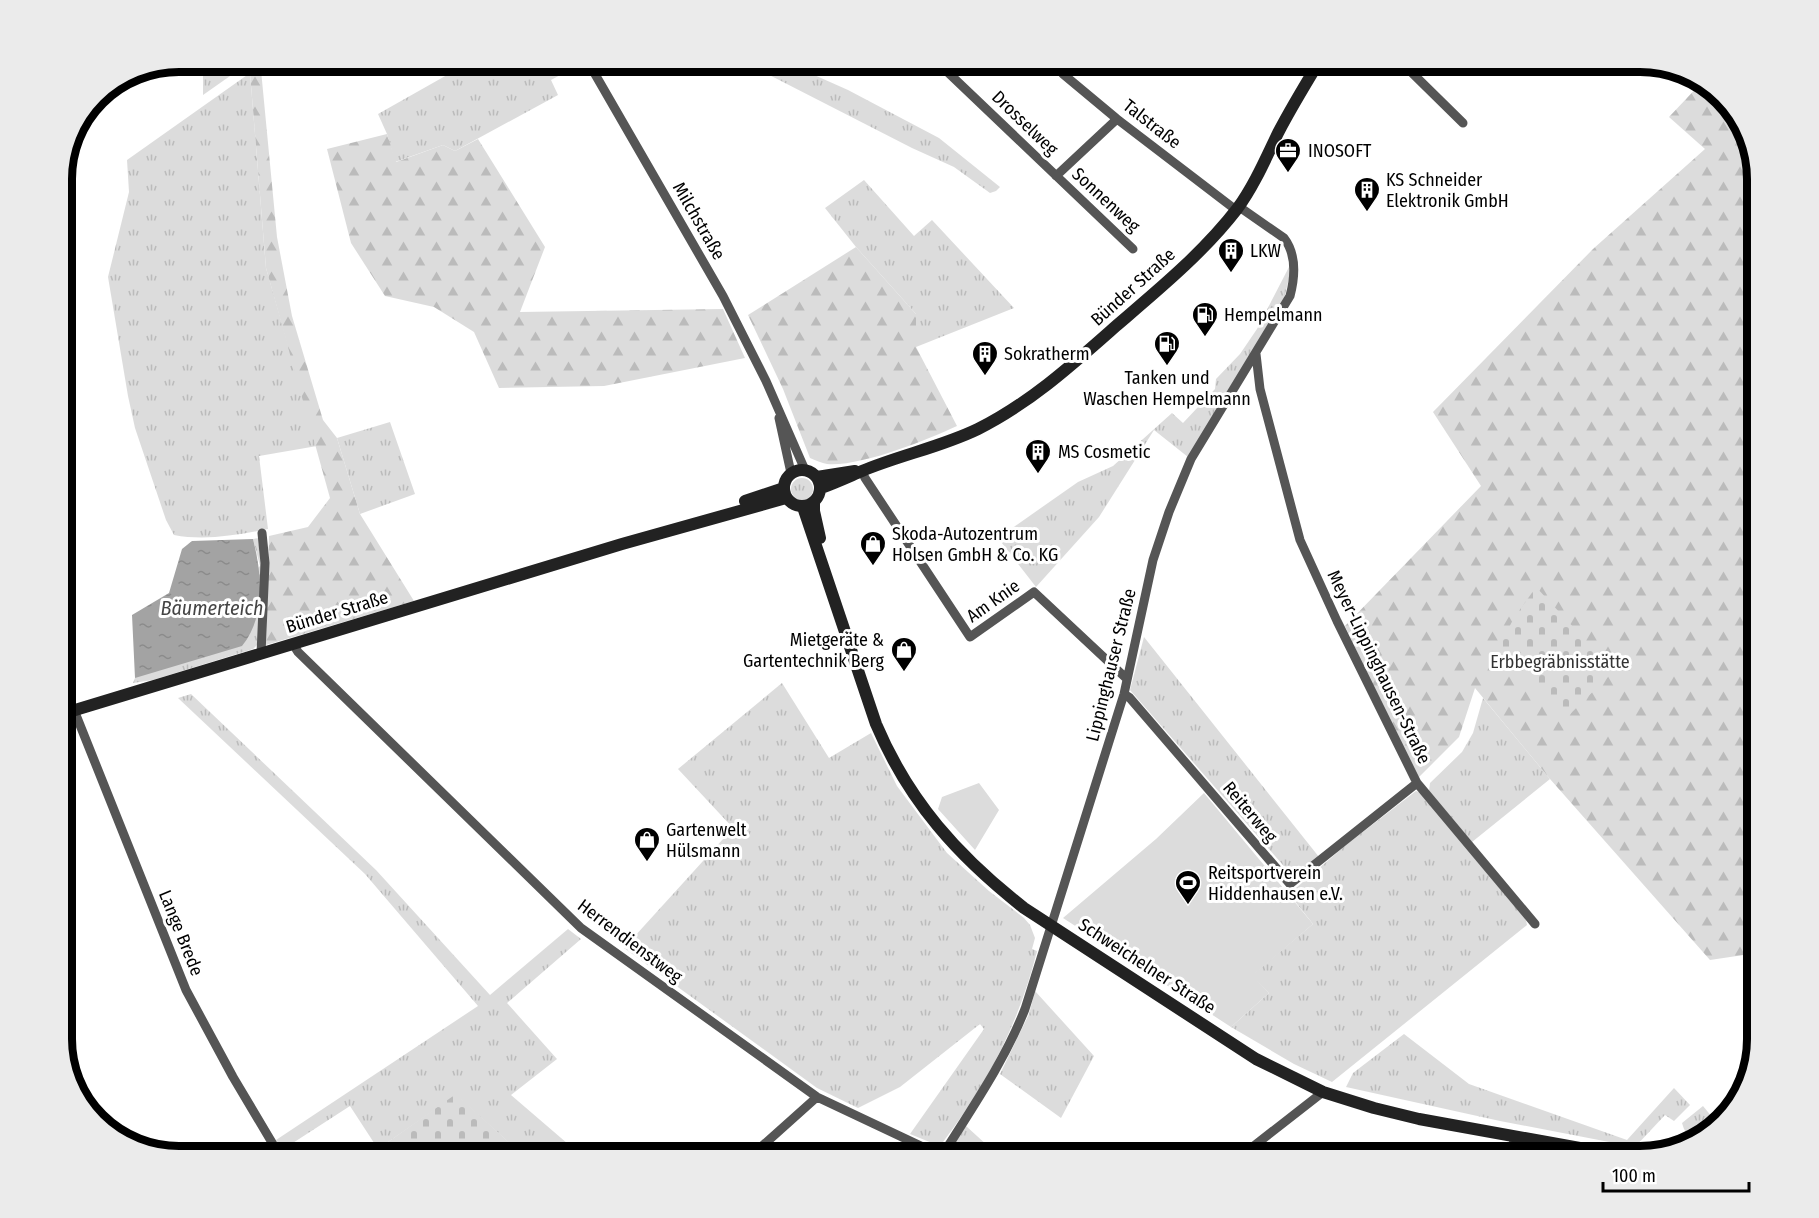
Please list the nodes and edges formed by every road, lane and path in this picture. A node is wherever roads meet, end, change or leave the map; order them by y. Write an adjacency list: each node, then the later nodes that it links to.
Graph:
1 (594, 72): 16 (street, Milchstraße)
2 (948, 72): 7 (street, Drosselweg)
3 (955, 72): 7 (street)
4 (1061, 72): 8 (street, Talstraße)
5 (1313, 72): 11 (main road, Bünder Straße)
6 (1411, 72): 9 (street)
7 (951, 75): 10 (street, Drosselweg)
8 (1117, 119): 10 (street, Drosselweg); 11 (street, Talstraße)
9 (1463, 123)
10 (1056, 176): 12 (street, Sonnenweg)
11 (1237, 208): 13 (street, Lippinghauser Straße); 18 (main road, Bünder Straße)
12 (1133, 249)
13 (1256, 354): 14 (street, Lippinghauser Straße); 15 (street, Meyer-Lippinghausen-Straße)
14 (1239, 381): 15 (street); 26 (street, Lippinghauser Straße)
15 (1260, 389): 30 (street, Meyer-Lippinghausen-Straße)
16 (775, 401): 17 (street, Milchstraße); 19 (street, Milchstraße)
17 (805, 470): 19 (main road); 20 (main road)
18 (862, 471): 20 (main road, Bünder Straße); 26 (street, Am Knie)
19 (791, 473): 21 (main road)
20 (819, 483): 22 (main road)
21 (785, 493): 22 (main road); 24 (main road, Bünder Straße)
22 (809, 504): 32 (main road, Schweichelner Straße)
23 (262, 533): 25 (street)
24 (293, 644): 25 (main road, Bünder Straße); 34 (street, Herrendienstweg)
25 (261, 654): 28 (main road, Bünder Straße)
26 (1127, 678): 27 (street, Lippinghauser Straße)
27 (1124, 694): 30 (street, Reiterweg); 32 (street, Lippinghauser Straße)
28 (72, 711)
29 (72, 721): 36 (street, Lange Brede)
30 (1417, 783): 31 (street, Meyer-Lippinghausen-Straße)
31 (1535, 924)
32 (1050, 925): 33 (main road, Schweichelner Straße); 39 (street, Lippinghauser Straße)
33 (1323, 1092): 35 (main road, Schweichelner Straße); 40 (street)
34 (817, 1097): 37 (street); 38 (street, Herrendienstweg)
35 (1515, 1138): 41 (street); 42 (main road, Schweichelner Straße)
36 (274, 1146)
37 (762, 1146)
38 (923, 1146)
39 (949, 1146)
40 (1254, 1146)
41 (1512, 1146)
42 (1563, 1146)

